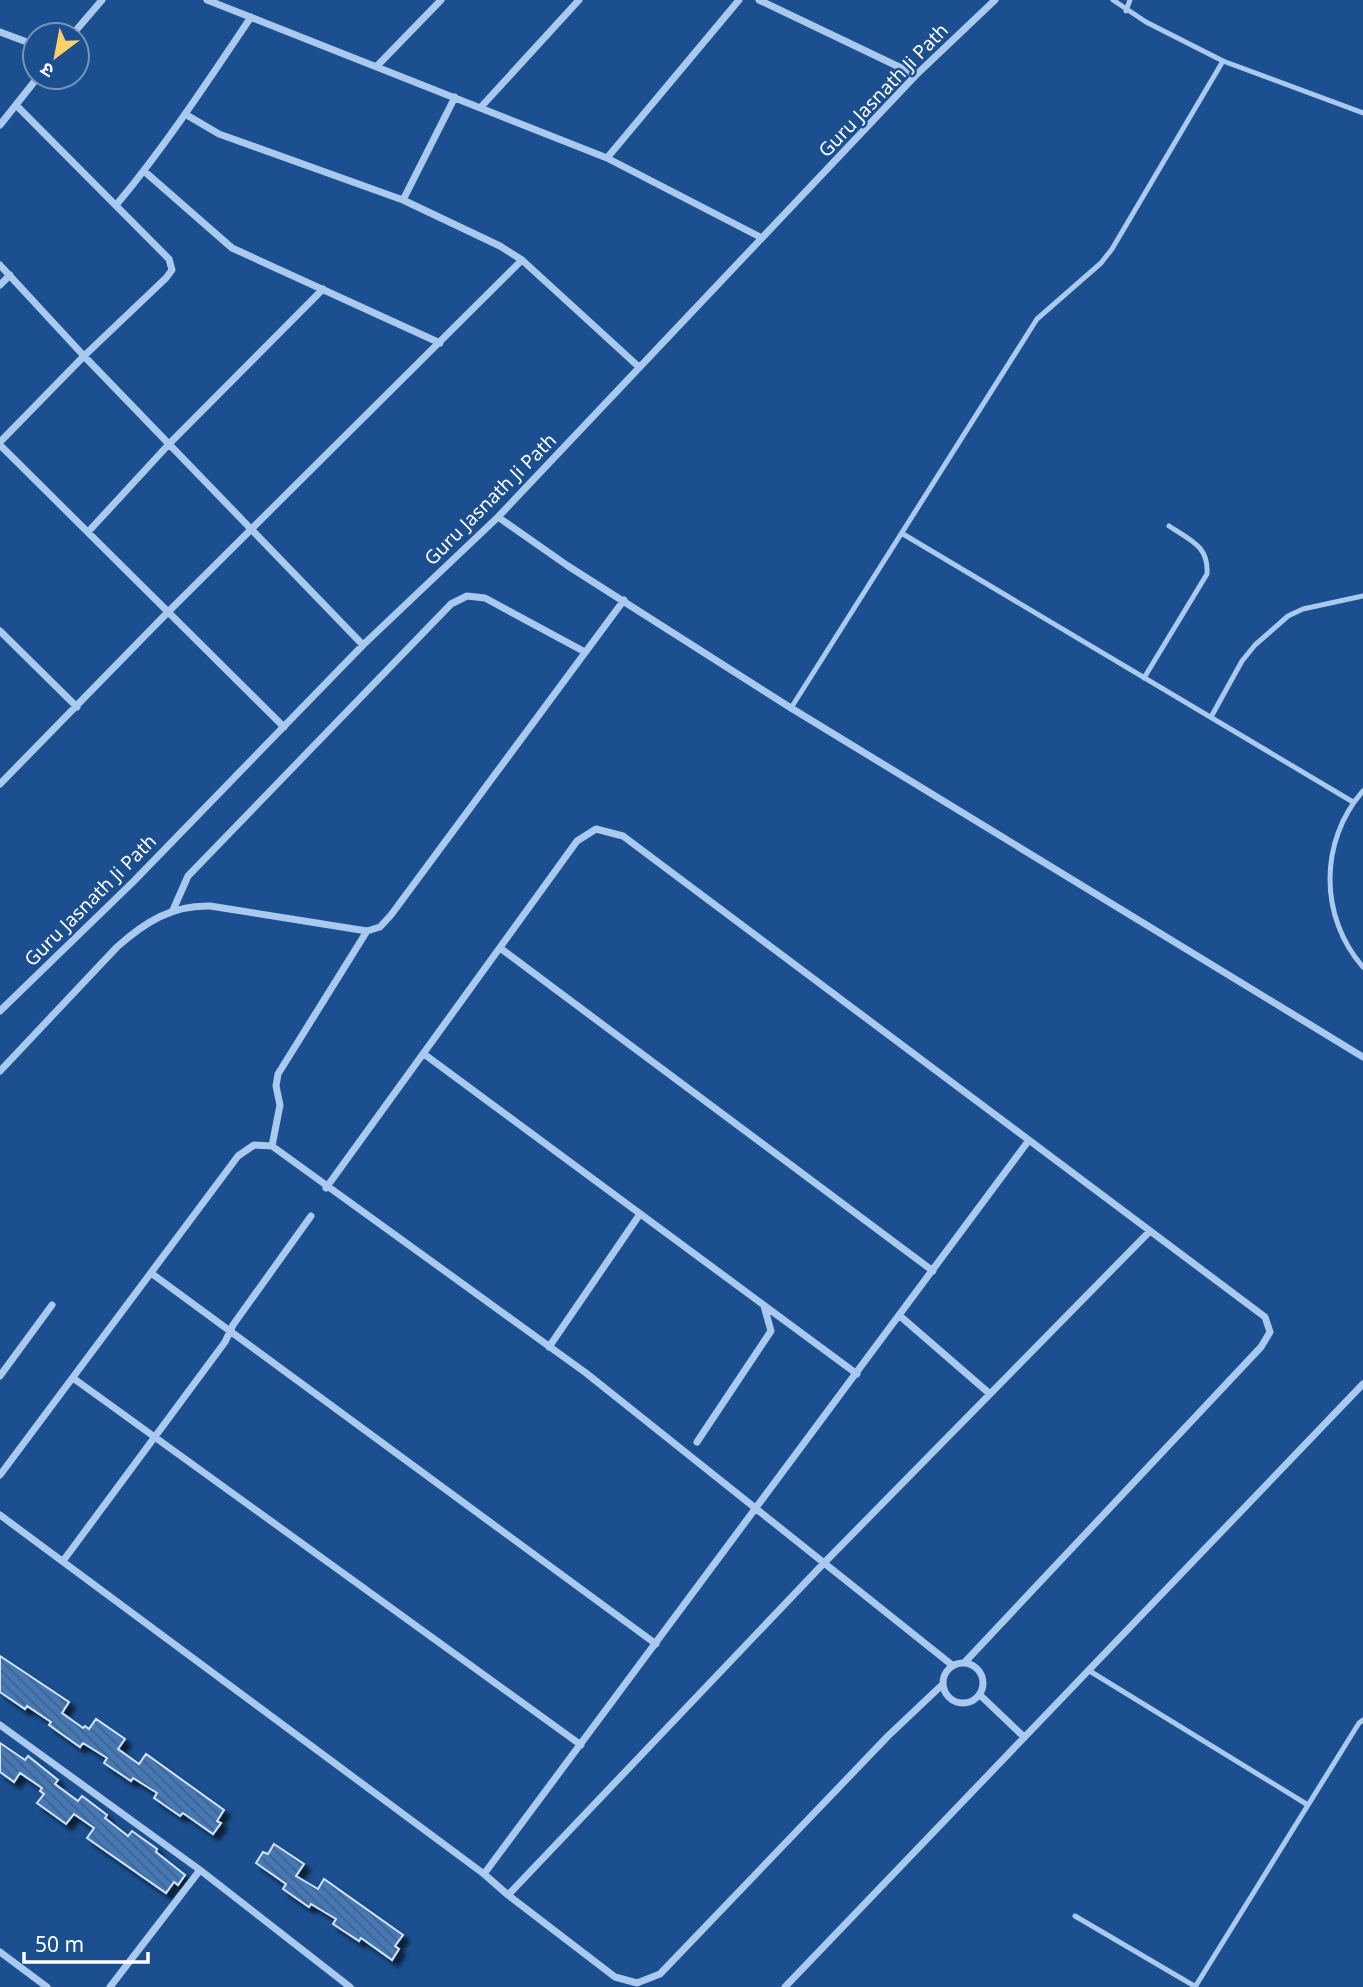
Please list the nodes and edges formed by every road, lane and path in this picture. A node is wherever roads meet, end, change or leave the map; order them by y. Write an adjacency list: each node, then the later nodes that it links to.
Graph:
1 (102, 0): 13 (street)
2 (207, 0): 12 (street)
3 (442, 0): 17 (street)
4 (579, 0): 22 (street)
5 (739, 0): 26 (street)
6 (759, 0): 10 (street)
7 (995, 0): 18 (street, Guru Jasnath Ji Path)
8 (1113, 0): 11 (lane)
9 (1130, 0): 11 (lane)
10 (772, 3): 18 (street)
11 (1126, 11): 16 (lane)
12 (251, 17): 17 (street); 24 (street)
13 (84, 21)
14 (0, 32): 15 (street)
15 (21, 40)
16 (1223, 61): 23 (lane); 45 (lane)
17 (377, 66): 20 (street)
18 (916, 75): 30 (street, Guru Jasnath Ji Path)
19 (27, 91): 21 (street)
20 (454, 97): 22 (street); 28 (street)
21 (16, 104): 25 (street); 29 (street)
22 (481, 107): 26 (street)
23 (1363, 113)
24 (185, 114): 27 (street); 28 (street)
25 (0, 125)
26 (607, 158): 30 (street)
27 (144, 171): 29 (street); 35 (street)
28 (403, 200): 31 (street)
29 (117, 204): 37 (street)
30 (762, 238): 38 (street, Guru Jasnath Ji Path)
31 (522, 260): 36 (street); 38 (street)
32 (0, 265): 33 (street)
33 (10, 275): 34 (street); 37 (street)
34 (0, 285)
35 (323, 289): 36 (street); 39 (street)
36 (440, 343): 43 (street)
37 (84, 356): 39 (street); 40 (street)
38 (639, 368): 41 (street, Guru Jasnath Ji Path)
39 (170, 443): 43 (street); 44 (street)
40 (0, 444): 44 (street)
41 (498, 517): 47 (street); 50 (street, Guru Jasnath Ji Path)
42 (1169, 526): 52 (lane)
43 (253, 529): 48 (street); 50 (street)
44 (88, 533): 48 (street)
45 (903, 534): 52 (lane); 54 (lane)
46 (1363, 596): 55 (lane)
47 (624, 600): 51 (street); 54 (street)
48 (168, 612): 53 (street); 56 (street)
49 (0, 631): 53 (street)
50 (363, 645): 56 (street, Guru Jasnath Ji Path)
51 (585, 652): 60 (street); 61 (street)
52 (1144, 678): 55 (lane)
53 (76, 707): 57 (street)
54 (792, 708): 66 (street)
55 (1211, 718): 59 (lane)
56 (284, 727): 64 (street, Guru Jasnath Ji Path)
57 (0, 783)
58 (1363, 791): 59 (lane)
59 (1353, 802): 63 (lane)
60 (173, 910): 61 (street); 67 (street)
61 (367, 931): 69 (street)
62 (500, 948): 65 (street); 68 (street); 74 (street)
63 (1363, 967)
64 (0, 1012)
65 (424, 1054): 70 (street); 71 (street)
66 (1362, 1054)
67 (0, 1071)
68 (1029, 1140): 73 (street); 74 (street)
69 (272, 1146): 70 (street); 75 (street)
70 (326, 1188): 80 (street)
71 (640, 1214): 76 (street); 80 (street)
72 (312, 1216): 79 (street)
73 (1150, 1231): 85 (street); 94 (street)
74 (933, 1271): 78 (street)
75 (151, 1273): 79 (street); 83 (street)
76 (764, 1305): 81 (street); 87 (street)
77 (52, 1306): 82 (street)
78 (900, 1316): 81 (street); 85 (street)
79 (230, 1332): 86 (street); 93 (street)
80 (549, 1347): 89 (street)
81 (857, 1374): 89 (street)
82 (0, 1376)
83 (73, 1378): 86 (street); 88 (street)
84 (1363, 1384): 96 (street)
85 (990, 1394): 92 (street)
86 (154, 1437): 91 (street); 102 (street)
87 (697, 1442)
88 (0, 1475)
89 (757, 1509): 92 (street); 93 (street)
90 (0, 1515): 91 (street)
91 (63, 1561): 105 (street)
92 (824, 1563): 95 (street); 106 (street)
93 (656, 1644): 102 (street)
94 (965, 1662): 95 (street); 98 (street)
95 (952, 1665): 97 (street)
96 (1088, 1670): 101 (street); 103 (lane)
97 (943, 1684): 98 (street); 109 (street)
98 (980, 1695): 101 (street)
99 (1363, 1720): 103 (lane)
100 (0, 1725): 104 (street)
101 (1024, 1737): 114 (street)
102 (581, 1745): 105 (street)
103 (1308, 1805): 115 (lane)
104 (200, 1870): 111 (street); 112 (street)
105 (484, 1874): 106 (street)
106 (508, 1895): 109 (street)
107 (1075, 1916): 115 (lane)
108 (0, 1952): 110 (street)
109 (637, 1983): 113 (street)
110 (47, 1987)
111 (110, 1987)
112 (351, 1987)
113 (645, 1987)
114 (785, 1987)
115 (1196, 1987)

